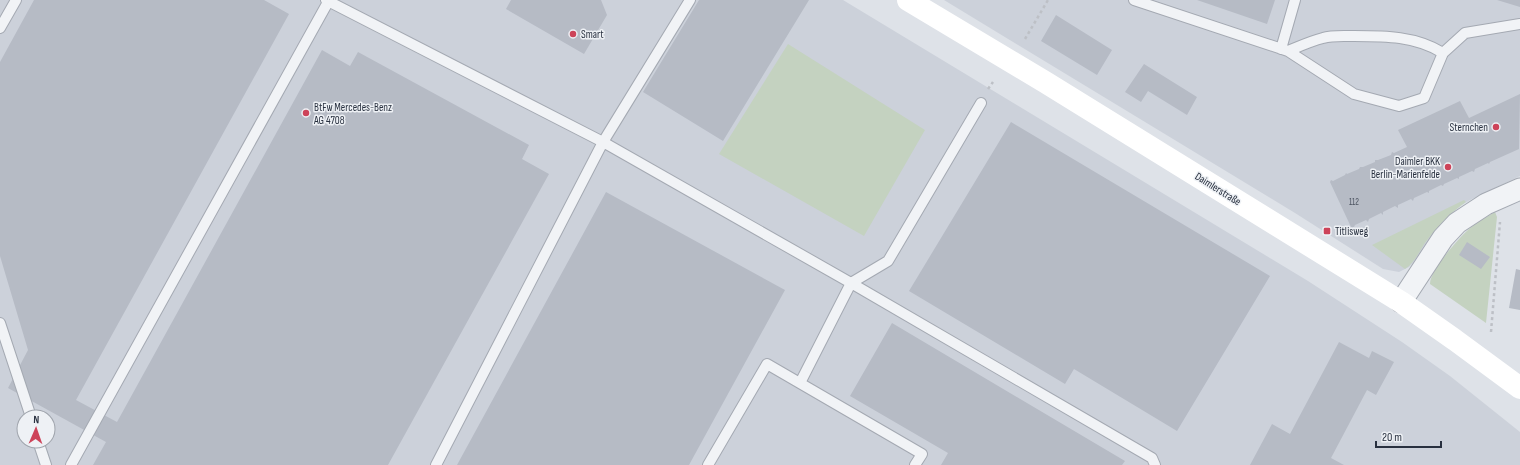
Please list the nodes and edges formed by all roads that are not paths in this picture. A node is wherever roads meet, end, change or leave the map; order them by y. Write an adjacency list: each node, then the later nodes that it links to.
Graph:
1 (16, 0): 9 (lane)
2 (690, 0): 13 (lane)
3 (908, 0): 16 (street, Daimlerstraße)
4 (1134, 0): 7 (lane)
5 (1295, 0): 10 (lane)
6 (328, 1): 13 (lane); 23 (lane)
7 (1145, 2): 10 (lane)
8 (1520, 24): 11 (lane)
9 (0, 28)
10 (1285, 50): 11 (lane); 11 (lane)
11 (1443, 54)
12 (981, 104): 15 (lane)
13 (603, 142): 15 (lane); 24 (lane)
14 (1511, 193): 16 (street)
15 (851, 283): 18 (lane); 27 (lane)
16 (1401, 302): 19 (street, Daimlerstraße)
17 (0, 323): 20 (lane)
18 (800, 383): 25 (lane); 26 (lane)
19 (1520, 388)
20 (28, 409)
21 (41, 449): 22 (lane)
22 (46, 465)
23 (71, 465)
24 (436, 465)
25 (708, 465)
26 (915, 465)
27 (1155, 465)

